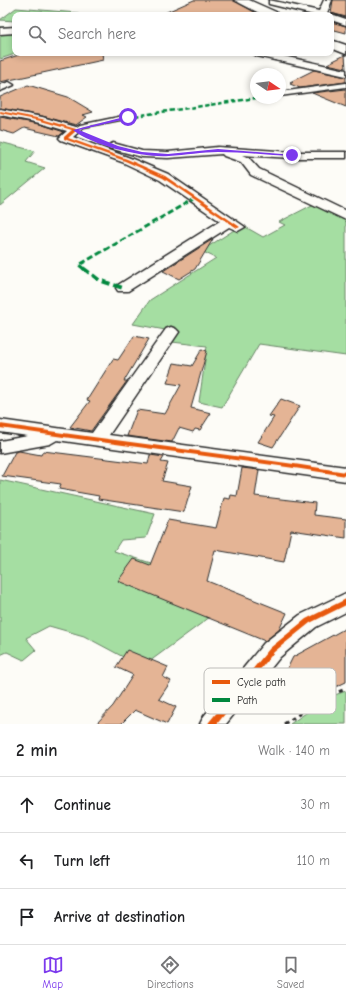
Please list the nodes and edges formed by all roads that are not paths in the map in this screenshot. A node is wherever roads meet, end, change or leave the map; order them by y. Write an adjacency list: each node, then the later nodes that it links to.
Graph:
1 (235, 0): 4 (main road)
2 (328, 0): 6 (street)
3 (273, 1): 4 (street); 5 (street)
4 (258, 12)
5 (312, 12)
6 (324, 12)
7 (334, 18): 8 (street)
8 (346, 22)
9 (12, 30): 10 (street)
10 (0, 32)
11 (334, 39): 12 (main road)
12 (346, 43)
13 (334, 45): 14 (main road)
14 (346, 50)
15 (270, 56): 16 (street)
16 (346, 74)
17 (346, 85): 18 (lane)
18 (286, 93)
19 (0, 112): 21 (street)
20 (128, 117): 21 (lane)
21 (75, 130): 22 (street); 25 (street)
22 (218, 150): 23 (street); 24 (street)
23 (346, 155)
24 (346, 216)
25 (123, 288)
26 (170, 332): 29 (street)
27 (0, 426): 28 (street)
28 (64, 436): 29 (street); 30 (street)
29 (97, 439): 31 (street)
30 (0, 447)
31 (346, 474)
32 (346, 602): 33 (street)
33 (257, 668)
34 (220, 714): 35 (street)
35 (212, 724)

